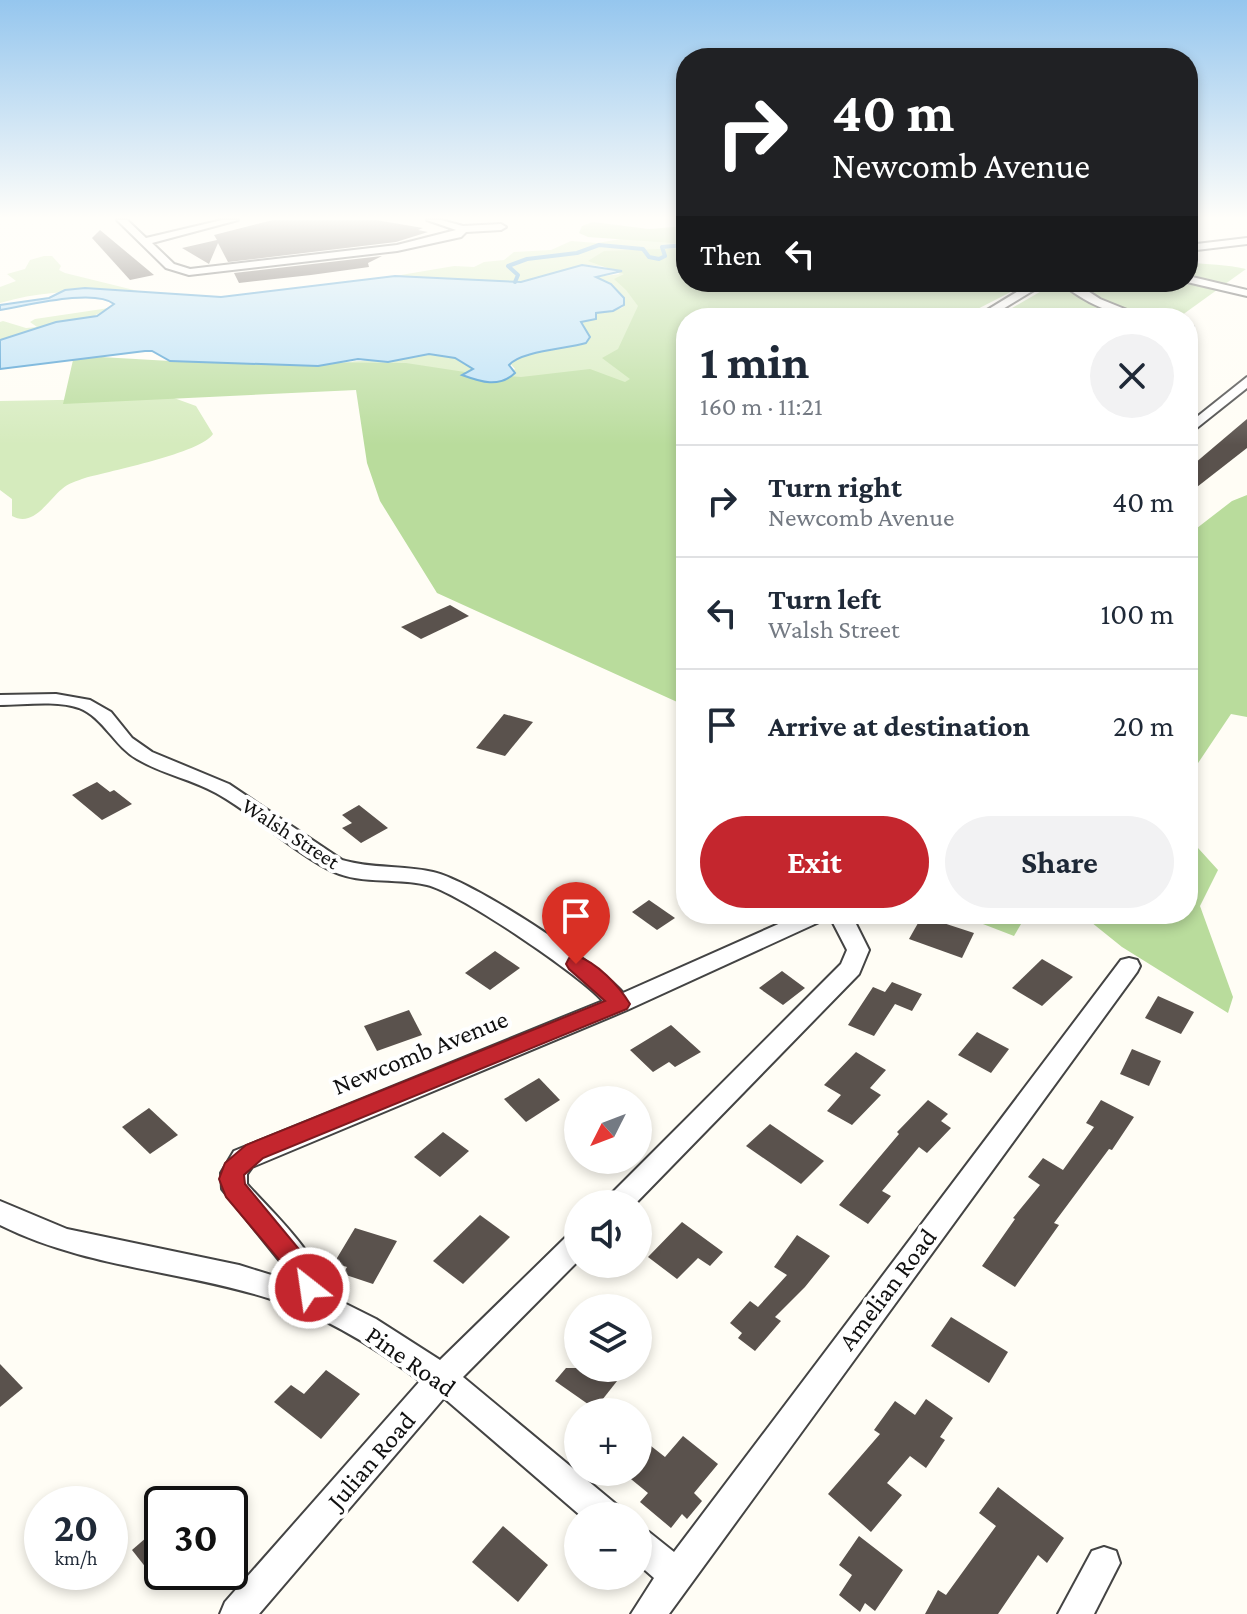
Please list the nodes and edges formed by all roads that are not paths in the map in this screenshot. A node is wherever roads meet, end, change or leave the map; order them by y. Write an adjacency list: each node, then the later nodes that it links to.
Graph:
1 (1018, 295): 3 (street)
2 (1087, 295): 4 (street)
3 (997, 308)
4 (1115, 308)
5 (1247, 381): 6 (street)
6 (1198, 423)
7 (0, 700): 11 (street, Walsh Street)
8 (799, 924): 11 (street, Newcomb Avenue)
9 (845, 924): 12 (street)
10 (1129, 966): 20 (street, Amelian Road)
11 (619, 1004): 15 (street, Newcomb Avenue)
12 (632, 1190)
13 (0, 1212): 15 (street, Pine Road)
14 (564, 1257): 16 (street, Julian Road)
15 (305, 1299): 16 (street, Pine Road)
16 (441, 1379): 17 (street, Pine Road); 21 (street, Julian Road)
17 (589, 1502)
18 (652, 1555): 20 (street)
19 (1104, 1563): 23 (street)
20 (676, 1575): 22 (street, Amelian Road)
21 (237, 1614)
22 (648, 1614)
23 (1075, 1614)

